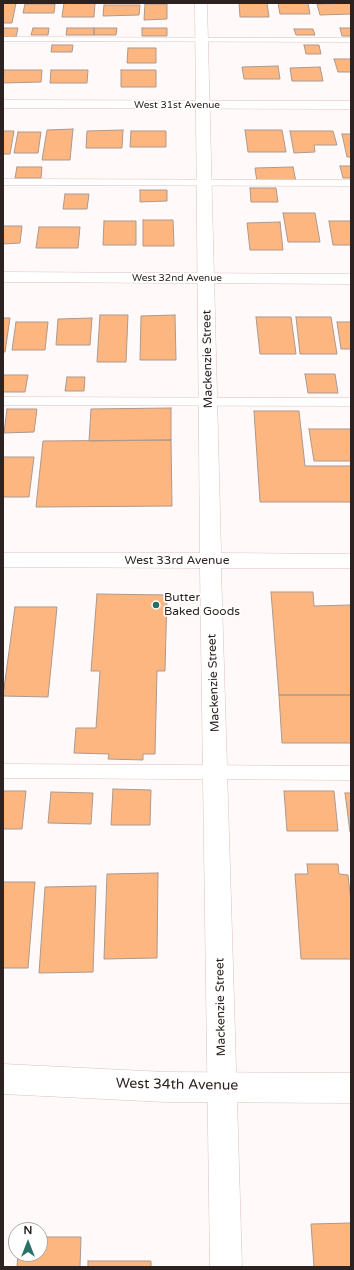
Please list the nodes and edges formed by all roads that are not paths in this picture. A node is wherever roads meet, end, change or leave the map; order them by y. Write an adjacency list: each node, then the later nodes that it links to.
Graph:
1 (201, 3): 3 (street, Mackenzie Street)
2 (3, 39): 3 (lane)
3 (202, 39): 4 (lane); 6 (street, Mackenzie Street)
4 (351, 40)
5 (3, 104): 6 (street, West 31st Avenue)
6 (202, 105): 7 (street, West 31st Avenue); 9 (street, Mackenzie Street)
7 (351, 105)
8 (3, 182): 9 (lane)
9 (204, 182): 10 (lane); 12 (street, Mackenzie Street)
10 (351, 183)
11 (3, 277): 12 (street, West 32nd Avenue)
12 (206, 278): 13 (street, West 32nd Avenue); 15 (street, Mackenzie Street)
13 (351, 278)
14 (3, 401): 15 (lane)
15 (209, 402): 16 (lane); 18 (street, Mackenzie Street)
16 (351, 402)
17 (3, 560): 18 (street, West 33rd Avenue)
18 (211, 561): 19 (street, West 33rd Avenue); 21 (street, Mackenzie Street)
19 (351, 561)
20 (3, 771): 21 (lane)
21 (216, 772): 22 (lane); 24 (street, Mackenzie Street)
22 (351, 773)
23 (3, 1079): 24 (street, West 34th Avenue)
24 (222, 1087): 25 (street, West 34th Avenue); 26 (street, Mackenzie Street)
25 (351, 1088)
26 (226, 1267)

